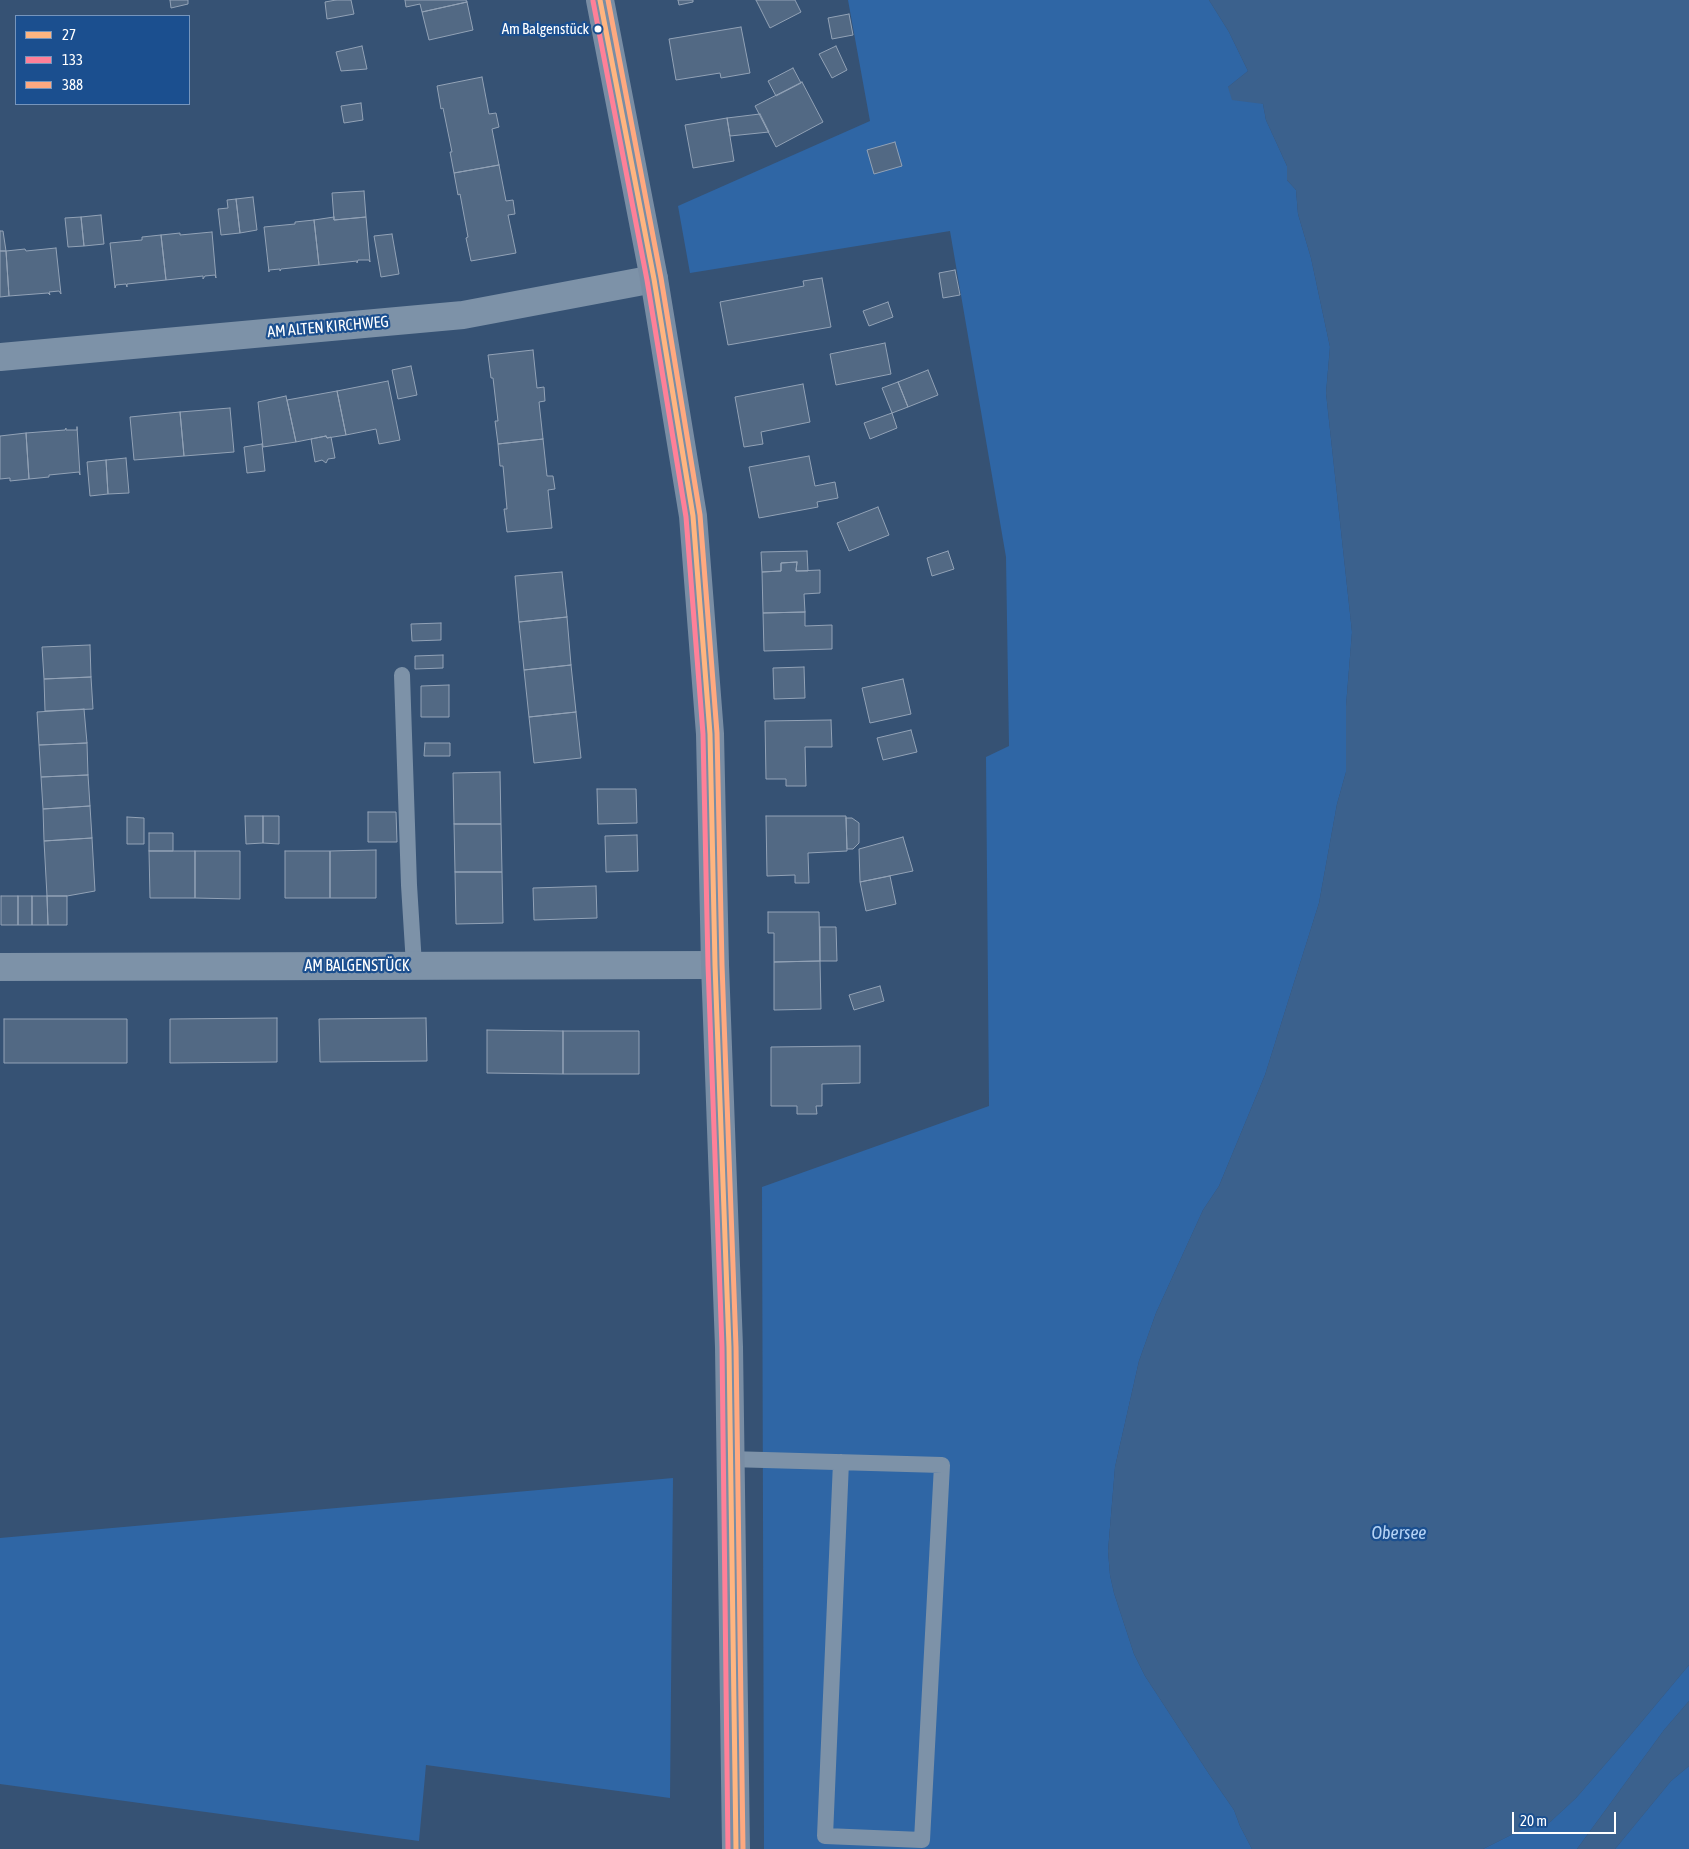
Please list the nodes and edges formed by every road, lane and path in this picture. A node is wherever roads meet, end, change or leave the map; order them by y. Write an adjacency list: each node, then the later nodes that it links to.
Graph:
1 (600, 0): 2 (main road)
2 (654, 279): 3 (street, AM ALTEN KIRCHWEG); 6 (main road)
3 (0, 357)
4 (402, 675): 5 (lane)
5 (414, 965): 6 (street, AM BALGENSTÜCK); 7 (street, AM BALGENSTÜCK)
6 (715, 965): 8 (main road)
7 (0, 966)
8 (730, 1459): 9 (lane); 10 (main road)
9 (841, 1462): 9 (lane)
10 (736, 1849)

